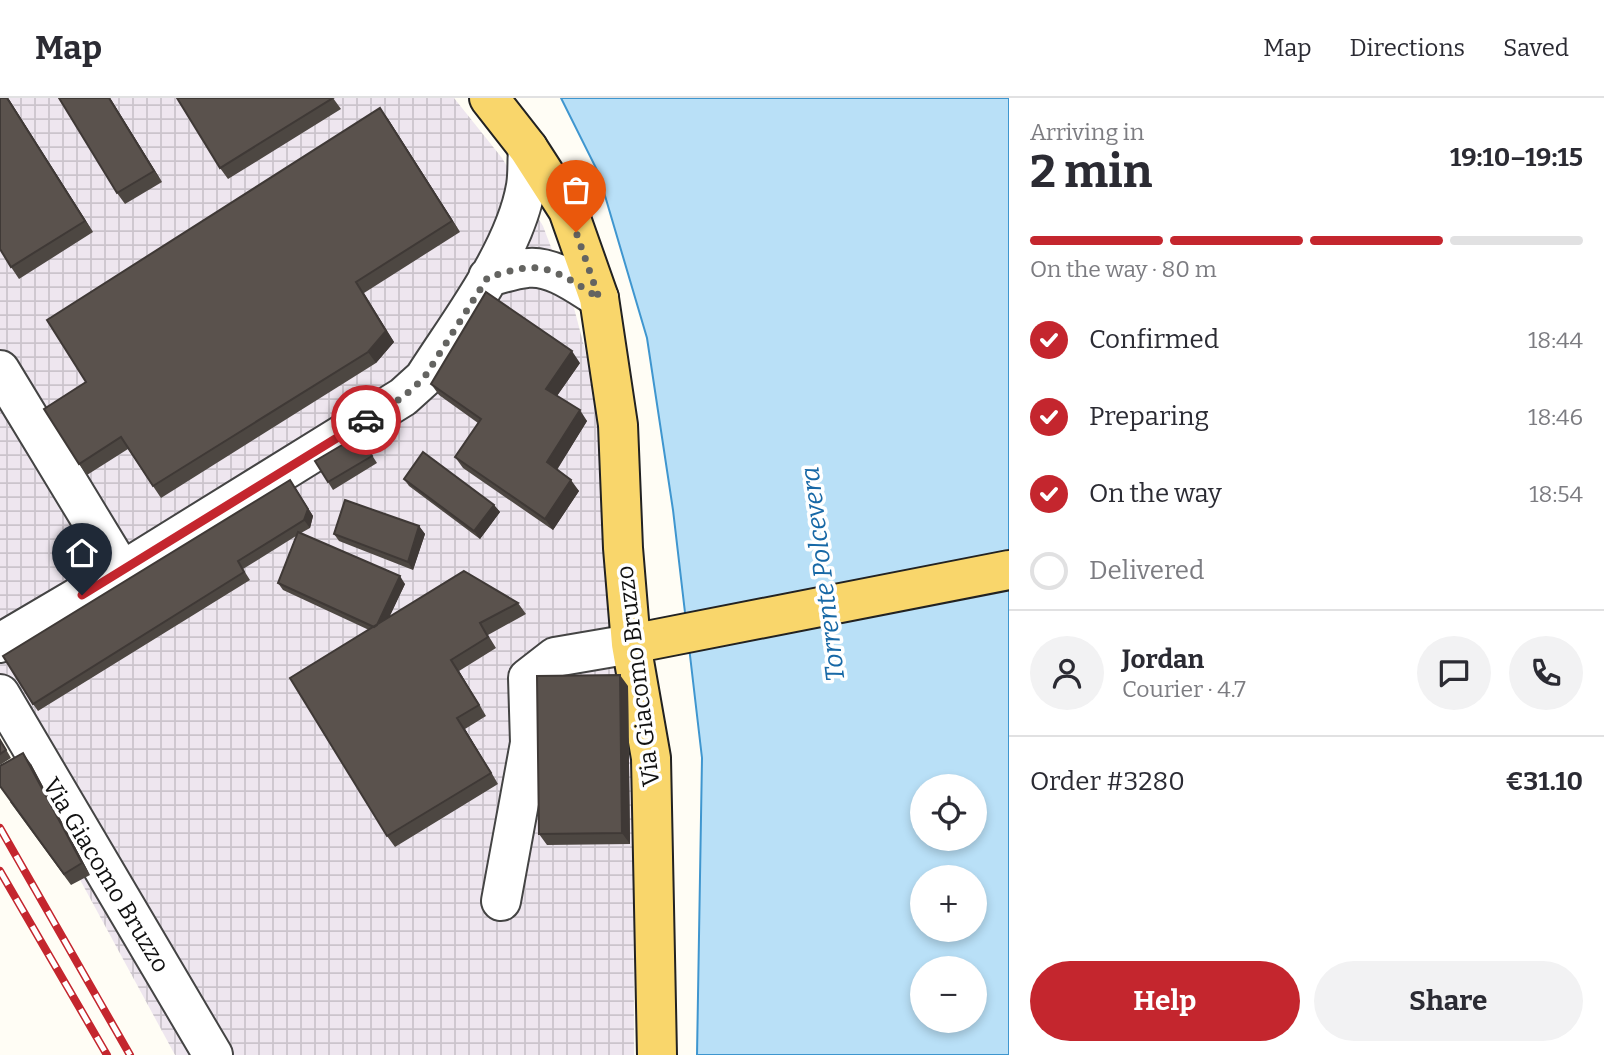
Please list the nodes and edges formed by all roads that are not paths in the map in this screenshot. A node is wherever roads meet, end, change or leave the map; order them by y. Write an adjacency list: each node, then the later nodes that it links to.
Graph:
1 (489, 98): 2 (main road, Via Giacomo Bruzzo)
2 (528, 148): 3 (street); 4 (main road, Via Giacomo Bruzzo)
3 (488, 277): 4 (street); 7 (street)
4 (599, 298): 9 (main road, Via Giacomo Bruzzo)
5 (0, 370): 7 (street)
6 (1009, 570): 9 (main road)
7 (122, 571): 8 (street)
8 (0, 643)
9 (631, 644): 11 (street); 13 (main road, Via Giacomo Bruzzo)
10 (0, 694): 12 (street, Via Giacomo Bruzzo)
11 (501, 901)
12 (213, 1055)
13 (657, 1055)

